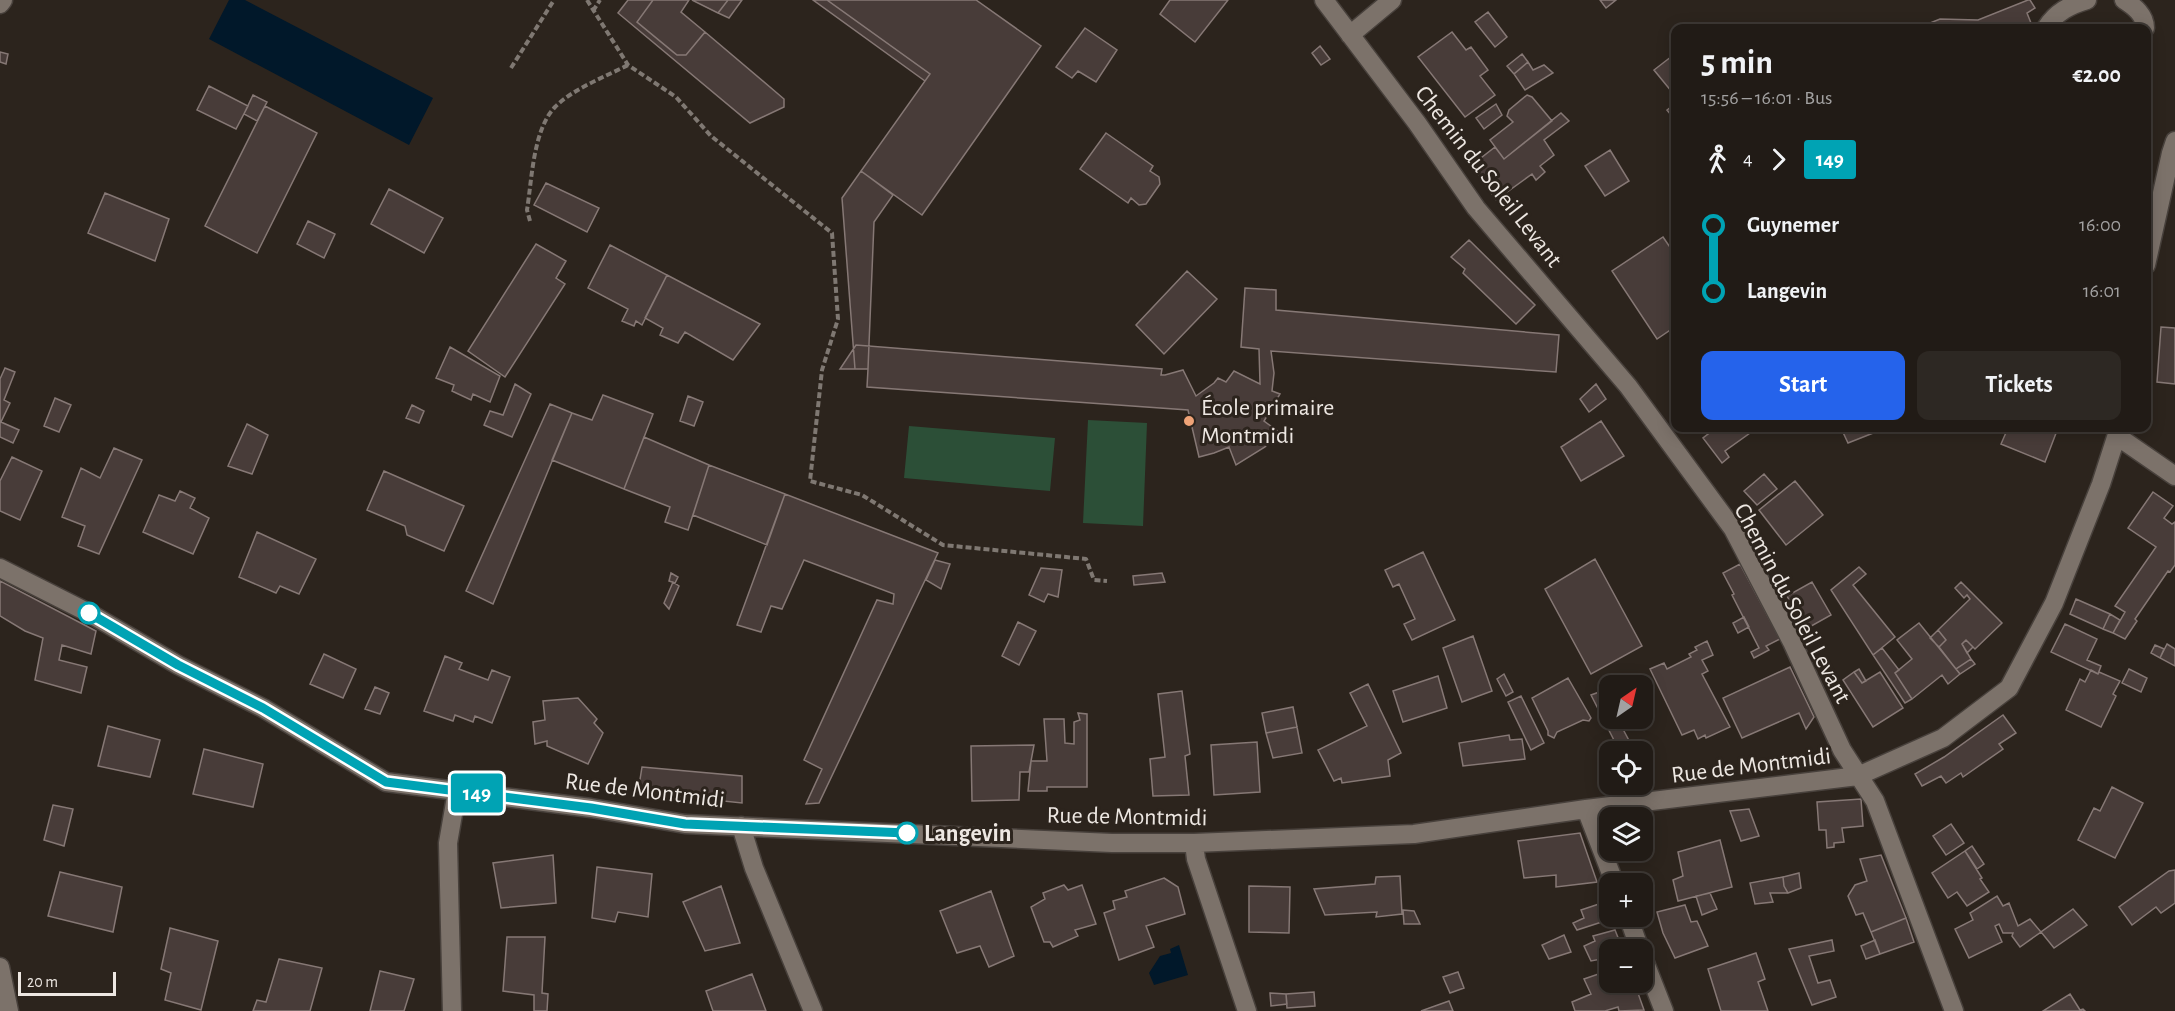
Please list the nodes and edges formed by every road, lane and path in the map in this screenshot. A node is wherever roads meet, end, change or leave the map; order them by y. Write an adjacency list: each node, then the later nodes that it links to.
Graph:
1 (3, 0): 9 (street)
2 (554, 0): 15 (path)
3 (587, 0): 10 (path)
4 (600, 0): 10 (path)
5 (1324, 0): 13 (street, Chemin du Soleil Levant)
6 (1392, 0): 13 (street)
7 (2087, 0): 11 (street)
8 (2124, 0): 12 (street)
9 (0, 4)
10 (593, 11): 14 (path)
11 (2049, 24)
12 (2146, 24)
13 (1350, 35): 23 (street, Chemin du Soleil Levant)
14 (628, 65): 17 (path); 22 (path)
15 (511, 68)
16 (2175, 141): 18 (street)
17 (530, 221)
18 (2151, 239)
19 (2118, 432): 20 (street); 23 (street, Rue de Montmidi)
20 (2175, 476)
21 (0, 568): 24 (street, Rue de Montmidi)
22 (1107, 581)
23 (1858, 776): 25 (street, Rue de Montmidi); 36 (street, Chemin du Soleil Levant)
24 (457, 790): 26 (street, Rue de Montmidi); 32 (street)
25 (1586, 809): 27 (street, Rue de Montmidi); 28 (street)
26 (741, 826): 27 (street, Rue de Montmidi); 33 (street)
27 (1194, 843): 34 (street)
28 (1611, 873)
29 (0, 968): 31 (street)
30 (1653, 983): 35 (street)
31 (9, 1011)
32 (452, 1011)
33 (813, 1011)
34 (1247, 1011)
35 (1664, 1011)
36 (1954, 1011)

